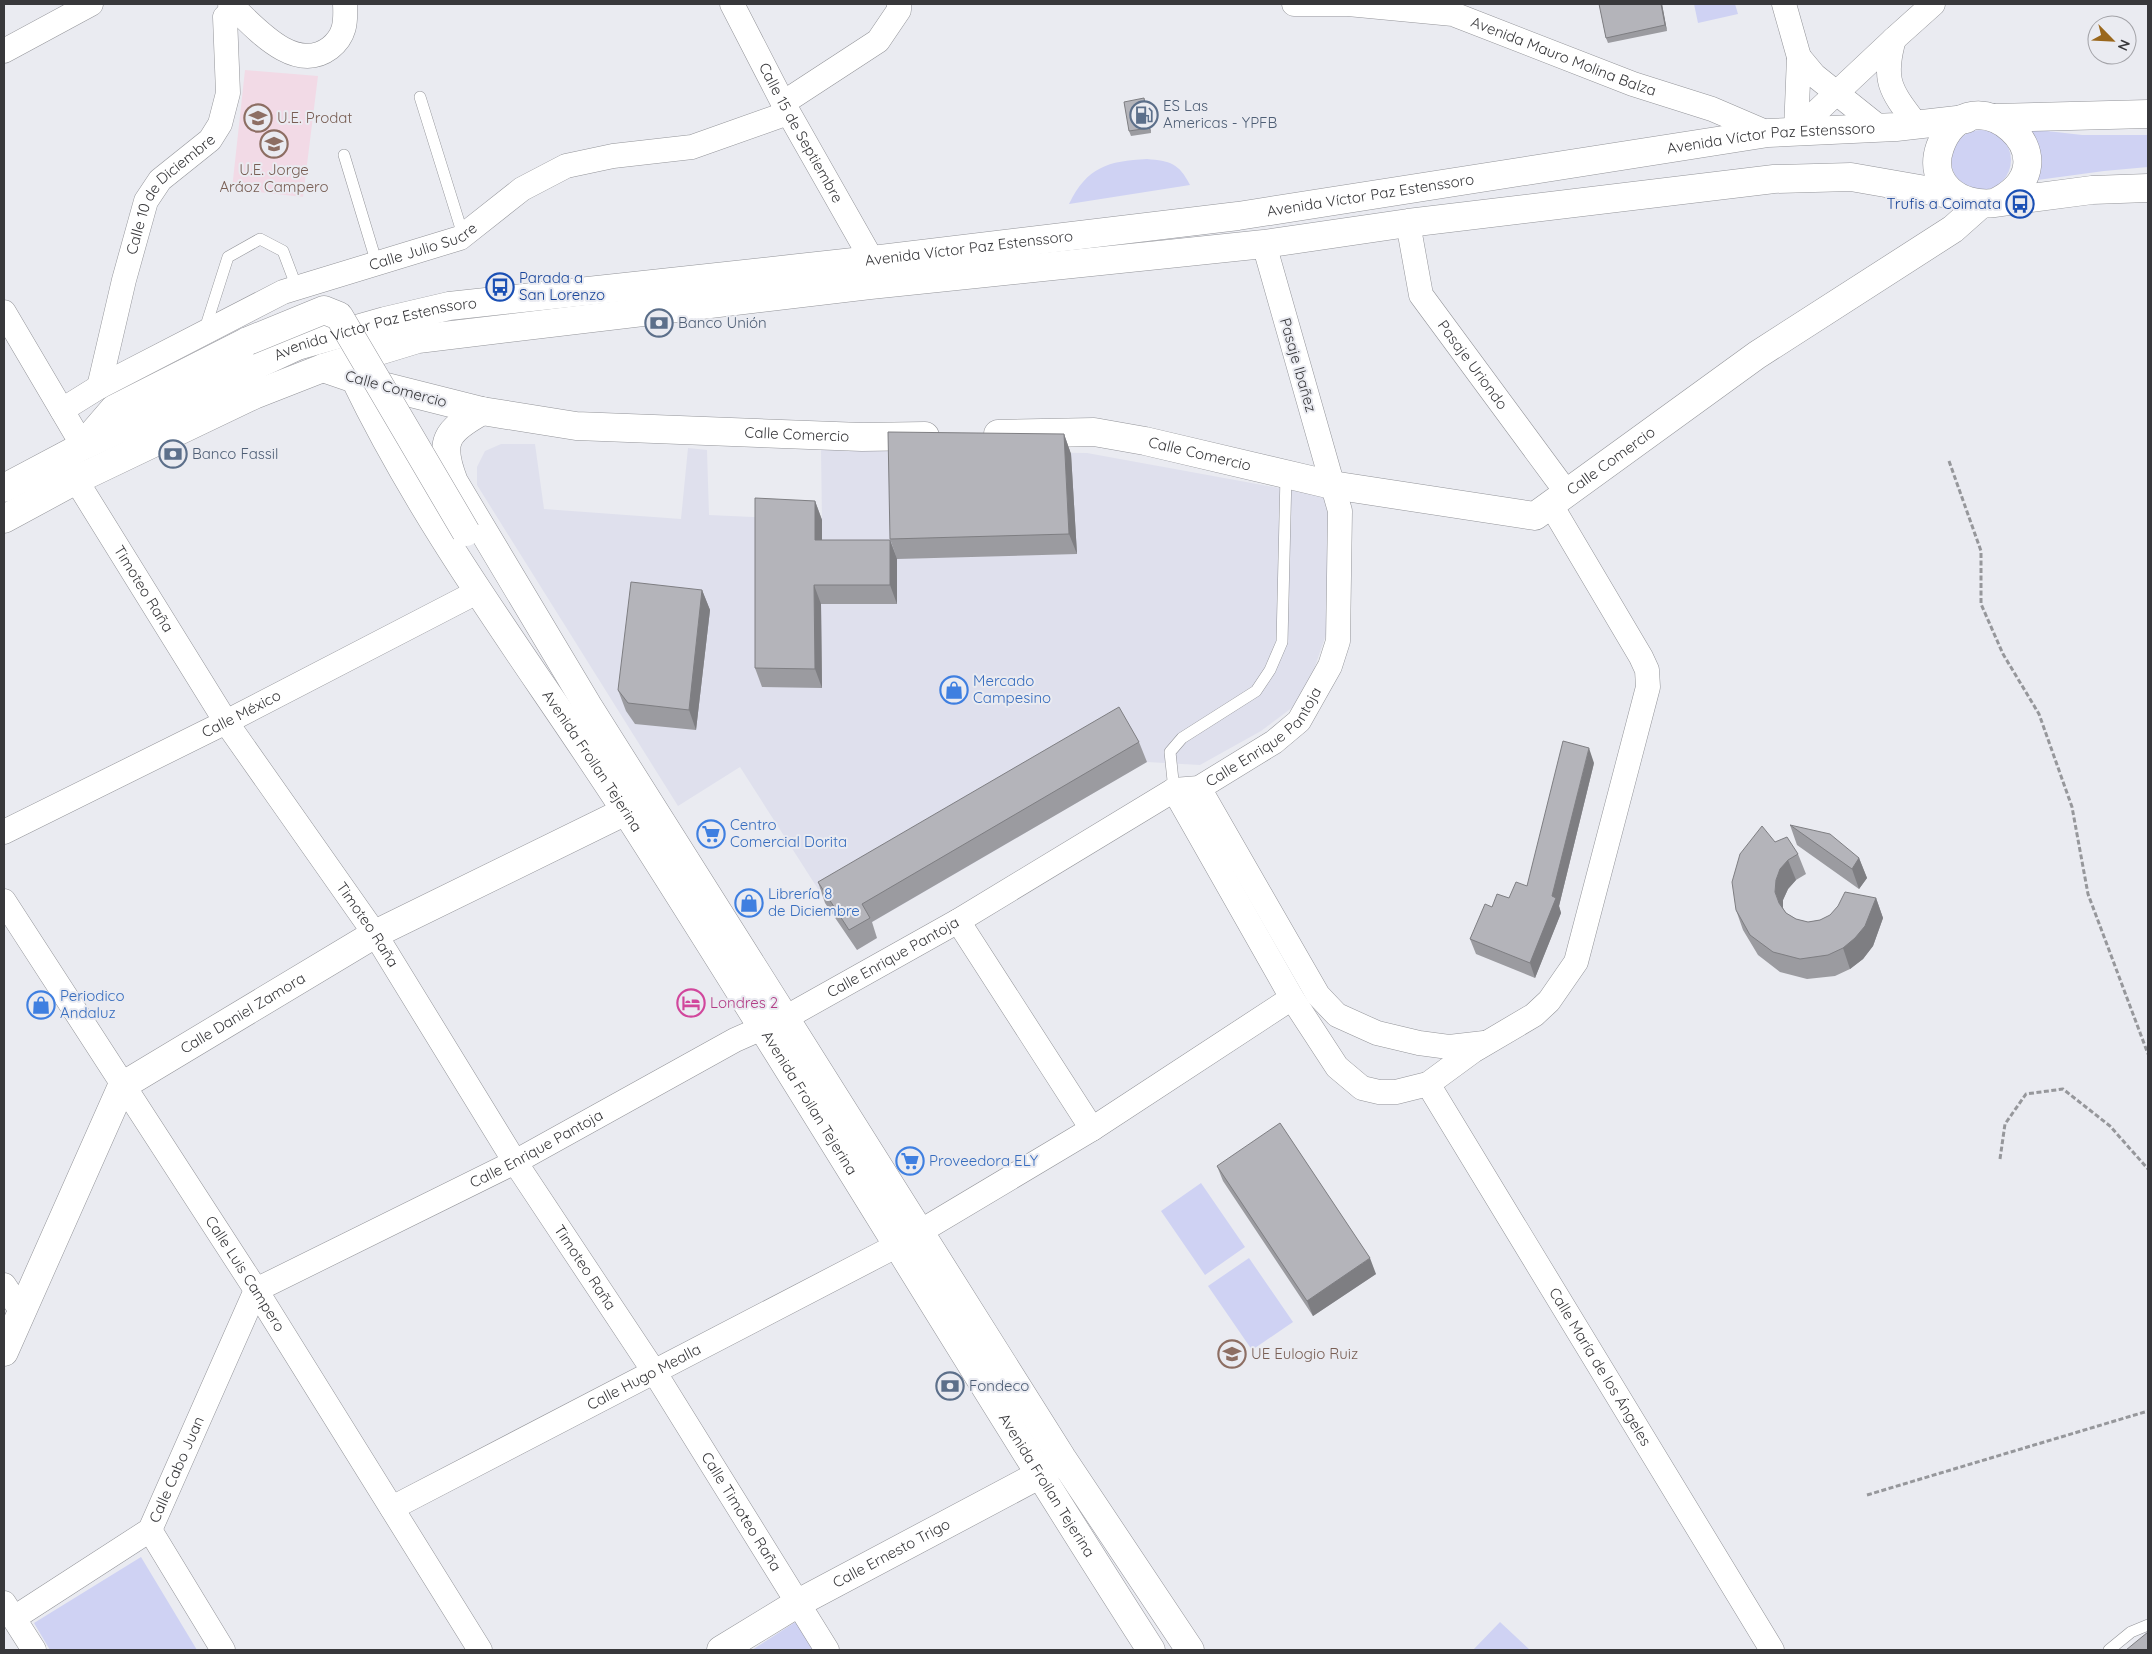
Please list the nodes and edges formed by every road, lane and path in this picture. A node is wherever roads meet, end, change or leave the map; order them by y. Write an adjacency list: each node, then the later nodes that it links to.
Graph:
1 (91, 4): 11 (street)
2 (345, 4): 8 (street)
3 (732, 4): 15 (street, Calle 15 de Septiembre)
4 (898, 4): 15 (street, Calle Julio Sucre)
5 (1294, 4): 9 (street, Avenida Mauro Molina Balza)
6 (1784, 4): 12 (street)
7 (1933, 4): 10 (street)
8 (232, 6): 37 (street, Calle 10 de Diciembre)
9 (1449, 9): 22 (street, Avenida Mauro Molina Balza)
10 (1894, 39): 13 (street); 19 (street)
11 (4, 51)
12 (1799, 57): 13 (street); 21 (street)
13 (1836, 93): 20 (street); 21 (street)
14 (420, 97): 28 (lane)
15 (786, 108): 28 (street, Calle Julio Sucre); 30 (street, Calle 15 de Septiembre)
16 (2148, 114): 17 (main road)
17 (1995, 118): 18 (main road); 26 (main road)
18 (1966, 119): 19 (main road, Avenida Víctor Paz Estenssoro); 25 (main road)
19 (1916, 124): 20 (main road, Avenida Víctor Paz Estenssoro)
20 (1880, 127): 21 (main road, Avenida Víctor Paz Estenssoro)
21 (1796, 131): 22 (main road, Avenida Víctor Paz Estenssoro)
22 (1768, 134): 30 (main road, Avenida Víctor Paz Estenssoro)
23 (344, 155): 31 (lane)
24 (2148, 188): 26 (main road)
25 (1954, 195): 26 (main road); 27 (main road, Avenida Víctor Paz Estenssoro)
26 (1987, 204): 46 (main road, Calle Comercio)
27 (1408, 223): 29 (main road, Avenida Víctor Paz Estenssoro); 46 (street, Pasaje Uriondo)
28 (463, 235): 31 (street, Calle Julio Sucre)
29 (1264, 244): 35 (main road, Avenida Víctor Paz Estenssoro); 44 (street, Pasaje Ibañez)
30 (872, 260): 40 (main road, Avenida Víctor Paz Estenssoro)
31 (377, 264): 32 (street, Calle Julio Sucre)
32 (297, 288): 34 (street, Calle Julio Sucre); 34 (lane)
33 (4, 312): 38 (street)
34 (204, 332): 37 (street, Calle Julio Sucre)
35 (323, 368): 36 (main road, Calle Comercio); 43 (main road, Avenida Víctor Paz Estenssoro)
36 (355, 379): 39 (main road, Calle Comercio); 48 (main road, Avenida Froilan Tejerina)
37 (99, 387): 38 (street, Calle Julio Sucre)
38 (62, 410): 40 (street)
39 (482, 410): 42 (main road, Calle Comercio); 49 (main road, Avenida Froilan Tejerina)
40 (83, 446): 45 (main road, Avenida Víctor Paz Estenssoro); 49 (main road, bridge)
41 (1950, 461): 61 (path)
42 (1286, 475): 44 (main road, Calle Comercio); 52 (lane)
43 (76, 480): 47 (main road, Avenida Víctor Paz Estenssoro); 50 (street, Timoteo Raña)
44 (1332, 485): 46 (main road, Calle Comercio); 51 (street, Calle Enrique Pantoja)
45 (4, 488)
46 (1559, 499): 60 (street, Pasaje Uriondo)
47 (4, 519)
48 (477, 592): 50 (street, Calle México); 53 (main road, Avenida Froilan Tejerina)
49 (588, 706): 59 (main road, Avenida Froilan Tejerina)
50 (226, 722): 54 (street, Calle México); 57 (street, Timoteo Raña)
51 (1200, 788): 52 (street, Calle Enrique Pantoja); 60 (street)
52 (1174, 790): 56 (street, Calle Enrique Pantoja); 58 (street)
53 (626, 811): 57 (main road, Calle Daniel Zamora); 59 (main road, Avenida Froilan Tejerina)
54 (4, 832)
55 (4, 901): 63 (street, Calle Luis Campero)
56 (958, 921): 59 (street, Calle Enrique Pantoja); 64 (street)
57 (375, 934): 63 (main road, Calle Daniel Zamora); 66 (street, Timoteo Raña)
58 (1292, 998): 62 (street); 64 (street, Calle Hugo Mealla)
59 (773, 1023): 66 (street, Calle Enrique Pantoja); 68 (main road, Avenida Froilan Tejerina); 69 (main road, Avenida Froilan Tejerina)
60 (1486, 1043): 62 (street, Pasaje Uriondo)
61 (2148, 1054)
62 (1428, 1084): 91 (street, Calle María de los Ángeles)
63 (122, 1086): 71 (street, Calle Luis Campero); 72 (main road)
64 (1092, 1129): 68 (street, Calle Hugo Mealla)
65 (2000, 1159): 67 (path)
66 (515, 1162): 71 (street, Calle Enrique Pantoja); 74 (street, Timoteo Raña)
67 (2148, 1169)
68 (920, 1232): 69 (street, Calle Hugo Mealla); 76 (main road, Avenida Froilan Tejerina)
69 (896, 1246): 74 (street, Calle Hugo Mealla); 77 (main road, Avenida Froilan Tejerina)
70 (4, 1284): 72 (street)
71 (256, 1290): 79 (street, Calle Luis Campero); 80 (street, Calle Cabo Juan)
72 (22, 1312): 73 (main road)
73 (4, 1352)
74 (655, 1372): 79 (street, Calle Hugo Mealla); 81 (street, Calle Timoteo Raña)
75 (2148, 1411): 78 (path)
76 (1062, 1458): 77 (main road, Calle Ernesto Trigo); 90 (main road, Avenida Froilan Tejerina)
77 (1039, 1475): 81 (main road, Calle Ernesto Trigo); 89 (main road, Avenida Froilan Tejerina)
78 (1867, 1495)
79 (392, 1508): 86 (street, Calle Luis Campero)
80 (150, 1530): 82 (street, Calle Cabo Juan); 85 (street)
81 (798, 1603): 87 (main road, Calle Ernesto Trigo); 88 (street, Calle Timoteo Raña)
82 (9, 1610): 84 (street)
83 (2148, 1626): 92 (lane)
84 (34, 1650)
85 (223, 1650)
86 (480, 1650)
87 (721, 1650)
88 (827, 1650)
89 (1151, 1650)
90 (1190, 1650)
91 (1772, 1650)
92 (2109, 1650)

